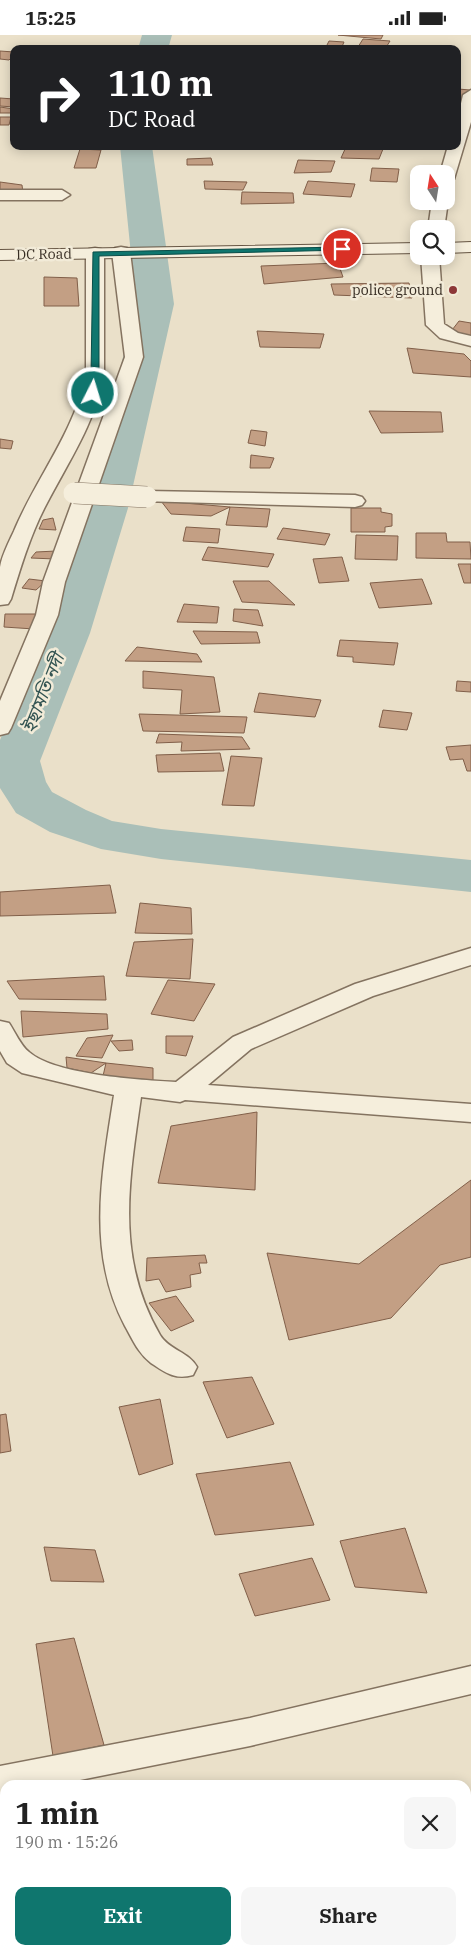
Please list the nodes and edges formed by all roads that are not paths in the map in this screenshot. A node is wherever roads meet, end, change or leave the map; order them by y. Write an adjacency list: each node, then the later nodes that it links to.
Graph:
1 (471, 95): 2 (street)
2 (461, 130)
3 (455, 150): 4 (street)
4 (450, 165)
5 (0, 195): 6 (street)
6 (62, 195)
7 (471, 247): 9 (street)
8 (410, 248): 10 (street, DC Road)
9 (455, 248)
10 (121, 252): 11 (street, DC Road); 18 (street)
11 (95, 253): 12 (street, DC Road); 15 (street)
12 (0, 255)
13 (431, 265): 14 (street)
14 (471, 341)
15 (44, 491): 16 (street, bridge); 17 (street)
16 (355, 501)
17 (0, 599)
18 (0, 728)
19 (471, 956): 22 (street)
20 (0, 1029): 21 (street)
21 (129, 1088): 22 (street); 24 (street)
22 (180, 1093): 23 (street)
23 (471, 1113)
24 (182, 1367)
25 (471, 1680): 26 (street)
26 (5, 1780)

